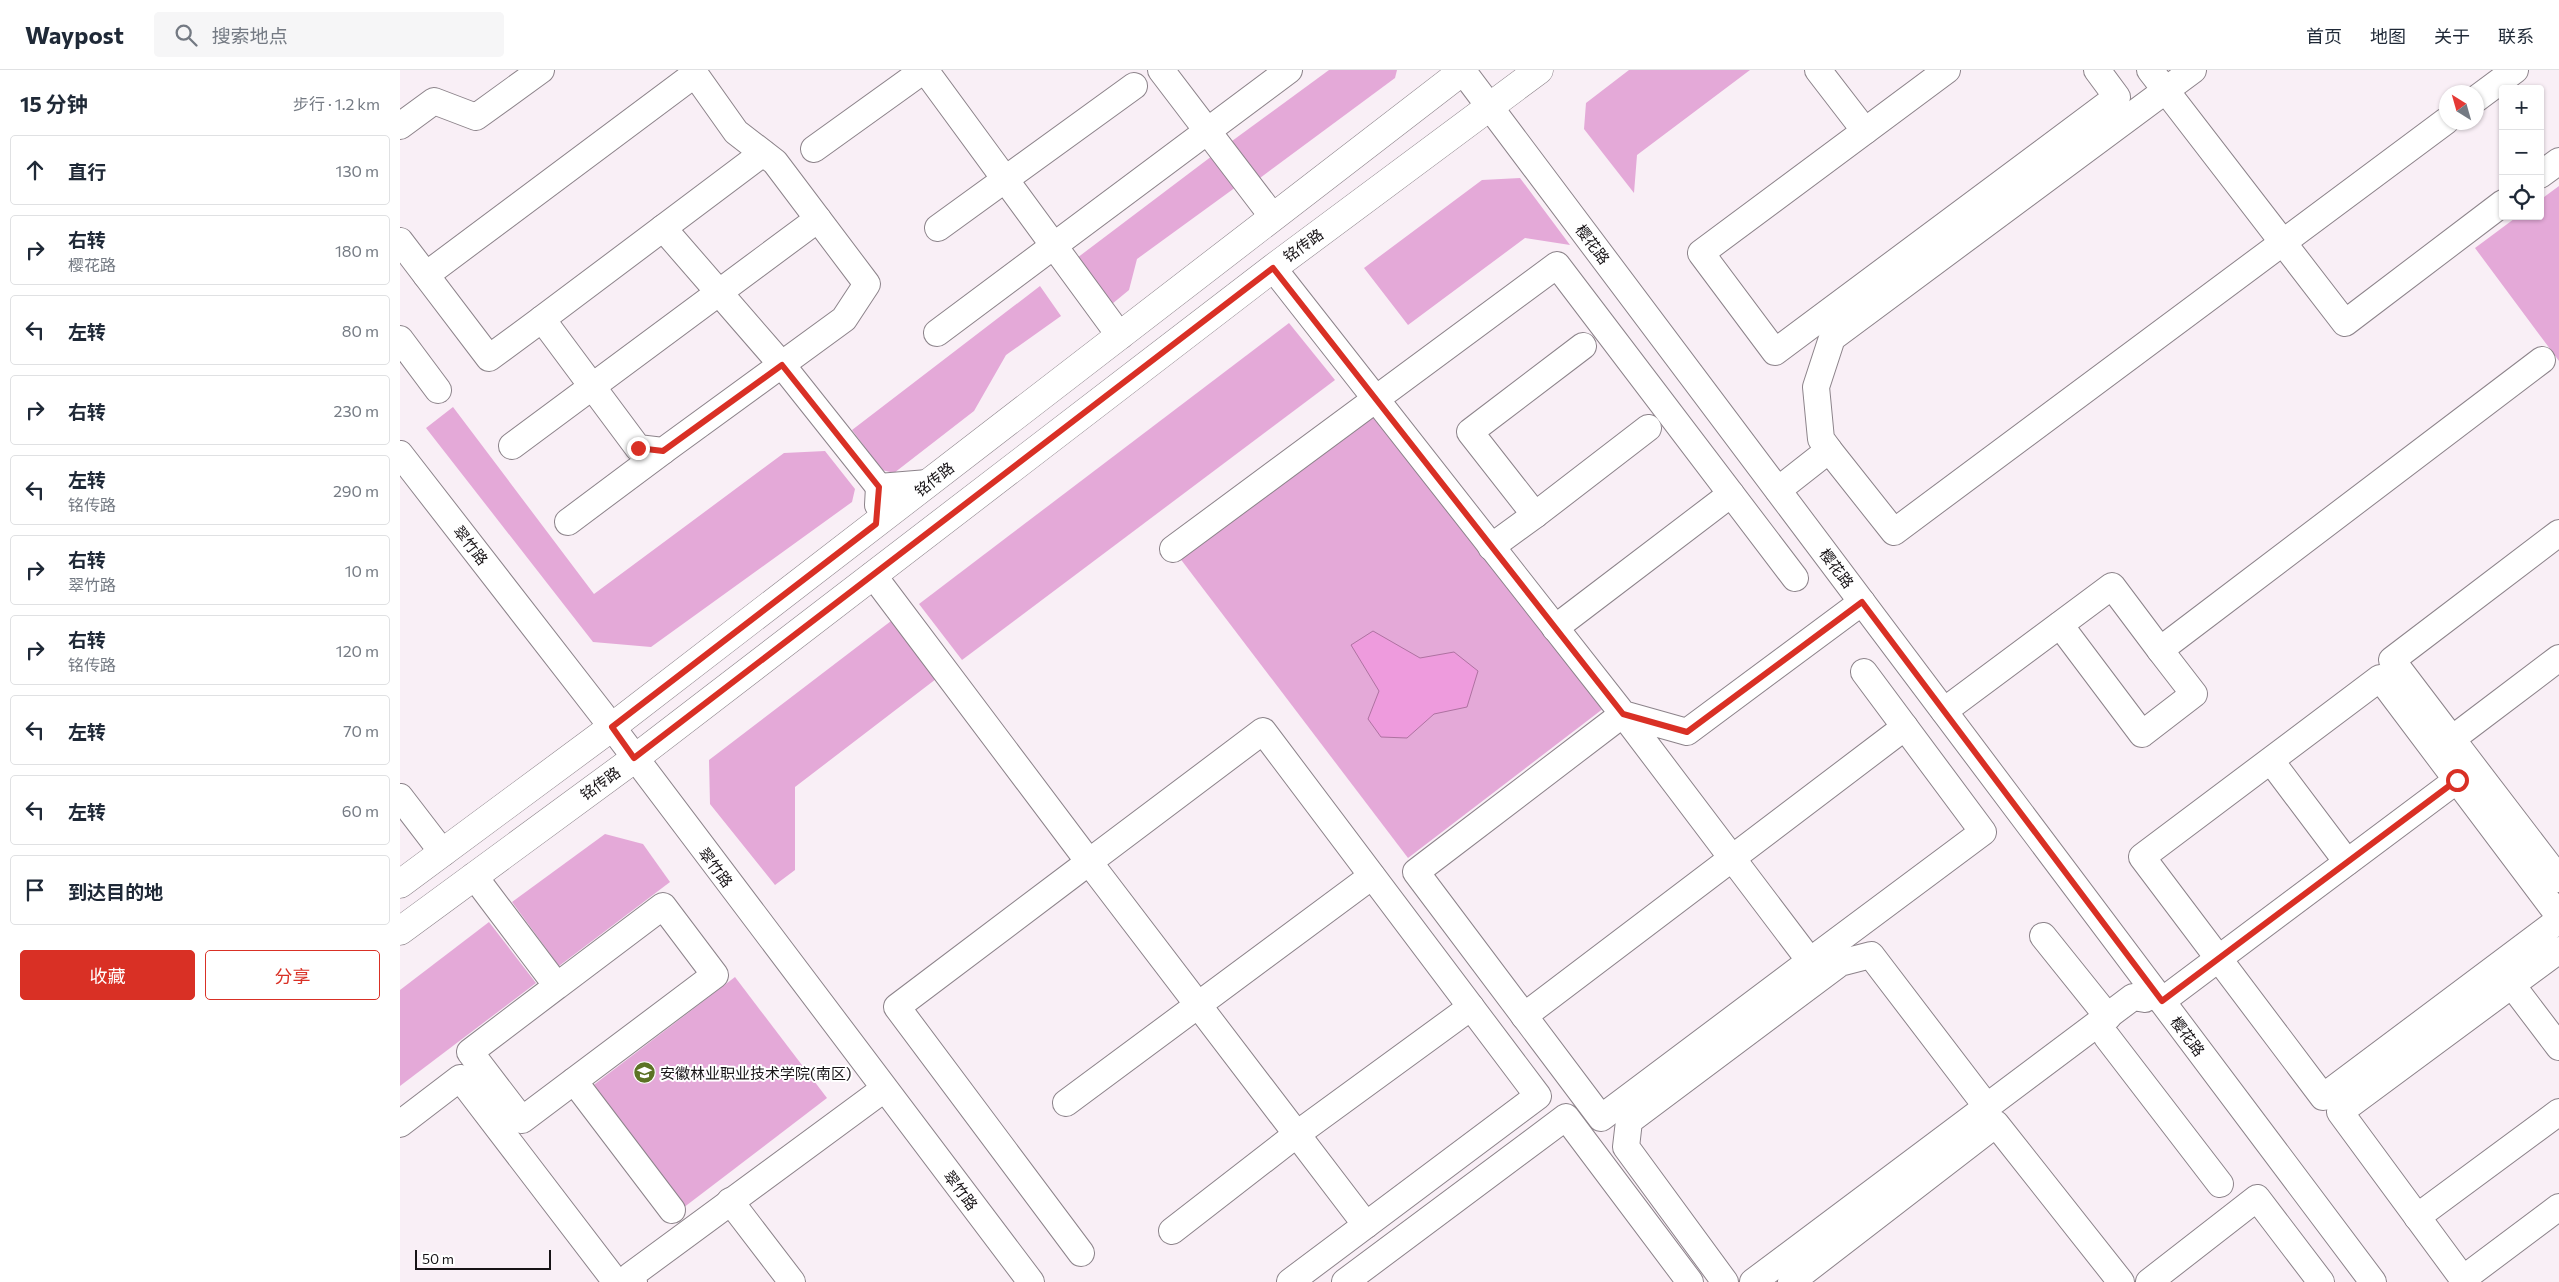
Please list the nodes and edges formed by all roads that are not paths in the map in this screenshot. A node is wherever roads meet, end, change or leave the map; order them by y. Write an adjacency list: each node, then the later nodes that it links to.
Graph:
1 (541, 70): 17 (street)
2 (925, 70): 21 (street); 25 (street)
3 (1161, 70): 20 (street)
4 (1289, 70): 20 (street)
5 (1463, 70): 16 (street, 樱花路); 27 (main road, 铭传路)
6 (1539, 70): 16 (main road, 铭传路)
7 (1818, 70): 19 (street)
8 (1947, 70): 19 (street)
9 (2097, 70): 19 (street)
10 (2193, 70): 13 (street)
11 (2515, 70): 15 (street)
12 (693, 72): 22 (street); 35 (street)
13 (2158, 80): 31 (street); 49 (street)
14 (1134, 86): 25 (street)
15 (2484, 93)
16 (1490, 107): 34 (main road, 铭传路); 54 (street, 樱花路)
17 (400, 126)
18 (2439, 126): 31 (street)
19 (1865, 131)
20 (1208, 132): 27 (street); 32 (street)
21 (814, 149)
22 (763, 153): 28 (street); 29 (street)
23 (2559, 161): 24 (street)
24 (2544, 172)
25 (1005, 178): 30 (street); 32 (street)
26 (2499, 206): 31 (street)
27 (1273, 217): 39 (main road, 铭传路)
28 (818, 219): 36 (street); 43 (street)
29 (663, 228): 36 (street); 37 (street)
30 (938, 228)
31 (2283, 243): 49 (street)
32 (1055, 247): 38 (street); 39 (street)
33 (403, 250): 35 (street)
34 (1273, 268): 46 (street); 62 (main road, 铭传路)
35 (426, 275): 37 (street)
36 (719, 292): 43 (street); 44 (street)
37 (542, 319): 44 (street)
38 (937, 333)
39 (1120, 336): 52 (main road, 铭传路)
40 (400, 339): 45 (street)
41 (1583, 346): 56 (street)
42 (2542, 360): 67 (street)
43 (782, 365): 50 (street); 53 (street)
44 (591, 386): 48 (street); 50 (street)
45 (438, 390)
46 (1375, 398): 55 (street); 60 (street); 61 (street)
47 (1648, 428): 56 (street)
48 (512, 446)
49 (1829, 450): 54 (street)
50 (663, 451): 57 (street)
51 (404, 466): 72 (street, 翠竹路)
52 (928, 483): 53 (street); 58 (main road, 铭传路)
53 (879, 487): 58 (street)
54 (1778, 490): 64 (street, 樱花路)
55 (1731, 494): 63 (street); 66 (street)
56 (1535, 514): 60 (street)
57 (568, 522)
58 (876, 524): 72 (main road, 铭传路)
59 (2559, 533): 74 (street)
60 (1491, 547): 66 (street)
61 (1173, 549)
62 (873, 575): 75 (main road, 铭传路); 81 (street)
63 (1795, 578)
64 (1862, 602): 70 (street, 樱花路); 71 (street)
65 (2060, 625): 67 (street); 67 (street); 70 (street)
66 (1555, 628): 71 (street)
67 (2160, 650)
68 (2559, 658): 74 (street)
69 (1864, 672): 73 (street)
70 (1944, 711): 96 (street, 樱花路)
71 (1623, 714): 80 (street); 99 (street)
72 (612, 727): 75 (street, 翠竹路); 79 (main road, 铭传路)
73 (1904, 727): 80 (street); 93 (street)
74 (2452, 739): 85 (street)
75 (634, 758): 83 (main road, 铭传路); 103 (street, 翠竹路)
76 (2271, 760): 77 (street); 82 (street); 92 (street)
77 (2457, 780): 82 (street); 87 (street)
78 (400, 797): 79 (street)
79 (442, 853): 86 (main road, 铭传路)
80 (1732, 858): 93 (street); 99 (street)
81 (1090, 862): 84 (street); 97 (street); 116 (street)
82 (2347, 862): 92 (street)
83 (474, 876): 89 (main road, 铭传路); 95 (street)
84 (1372, 876): 97 (street); 98 (street)
85 (2559, 879)
86 (400, 884)
87 (2559, 916)
88 (2559, 920): 92 (street)
89 (400, 931)
90 (2043, 936): 100 (street)
91 (2559, 950): 94 (street)
92 (2218, 959): 96 (street)
93 (1810, 961): 99 (street)
94 (2512, 985): 101 (street); 113 (street)
95 (557, 986): 102 (street); 102 (street)
96 (2154, 997): 100 (street); 130 (street, 樱花路)
97 (1199, 1006): 104 (street); 108 (street)
98 (1471, 1007): 108 (street); 114 (street)
99 (1524, 1016)
100 (2107, 1027): 106 (street); 109 (street)
101 (2557, 1039)
102 (574, 1081): 112 (street)
103 (884, 1089): 110 (street); 120 (street, 翠竹路)
104 (1066, 1103)
105 (2559, 1112): 113 (street)
106 (1992, 1115): 124 (street); 125 (street); 126 (street); 127 (street)
107 (400, 1124): 117 (street)
108 (1297, 1134): 114 (street); 115 (street)
109 (2220, 1184)
110 (730, 1202): 118 (street); 119 (street)
111 (2559, 1207): 113 (street)
112 (672, 1210)
113 (2417, 1217)
114 (1366, 1225): 121 (street)
115 (1172, 1231)
116 (1081, 1253)
117 (616, 1282)
118 (634, 1282)
119 (792, 1282)
120 (1031, 1282)
121 (1290, 1282)
122 (1345, 1282): 123 (street)
123 (1690, 1282)
124 (1725, 1282)
125 (1753, 1282)
126 (1791, 1282)
127 (2121, 1282)
128 (2149, 1282): 129 (street)
129 (2321, 1282)
130 (2373, 1282)

